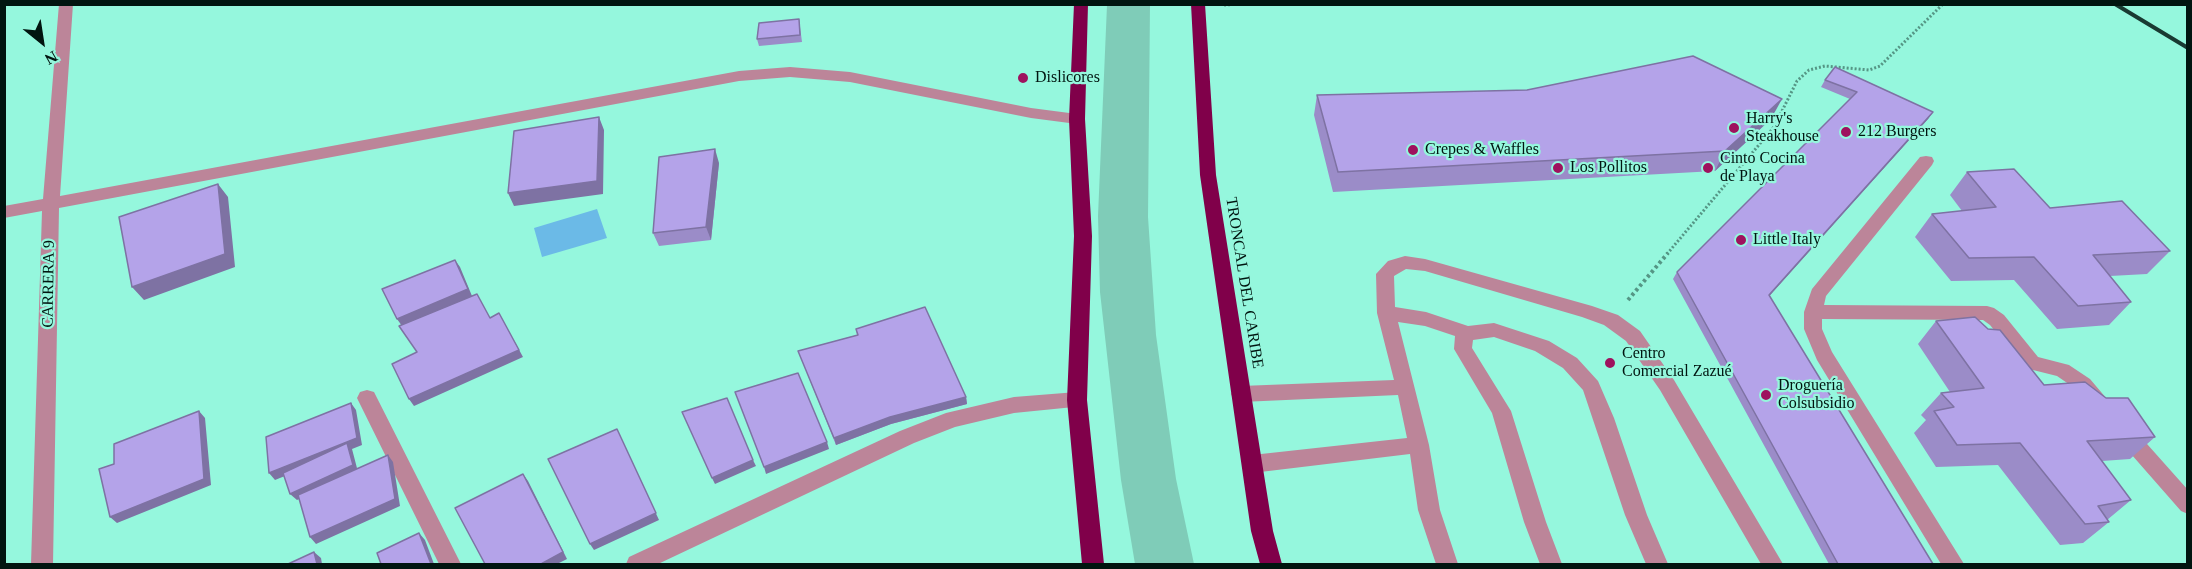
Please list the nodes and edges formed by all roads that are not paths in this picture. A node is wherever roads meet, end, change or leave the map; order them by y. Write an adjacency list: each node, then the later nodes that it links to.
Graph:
1 (66, 4): 6 (street, CARRERA 9)
2 (1081, 4): 4 (highway)
3 (1198, 4): 12 (highway, TRONCAL DEL CARIBE)
4 (1077, 119): 6 (street); 14 (highway)
5 (1926, 161): 8 (street)
6 (51, 203): 7 (street); 18 (street, CARRERA 9)
7 (4, 212)
8 (1812, 312): 17 (street); 27 (street)
9 (1386, 313): 10 (street); 11 (street); 26 (street)
10 (1468, 333): 24 (street); 25 (street)
11 (1405, 387): 12 (street); 15 (street)
12 (1241, 394): 16 (highway, TRONCAL DEL CARIBE)
13 (367, 398): 19 (street)
14 (1077, 400): 20 (street); 21 (highway)
15 (1419, 445): 16 (street); 23 (street)
16 (1251, 464): 22 (highway, TRONCAL DEL CARIBE)
17 (2187, 506)
18 (42, 564)
19 (450, 564)
20 (637, 564)
21 (1093, 564)
22 (1271, 564)
23 (1447, 564)
24 (1551, 564)
25 (1657, 564)
26 (1772, 564)
27 (1953, 564)

